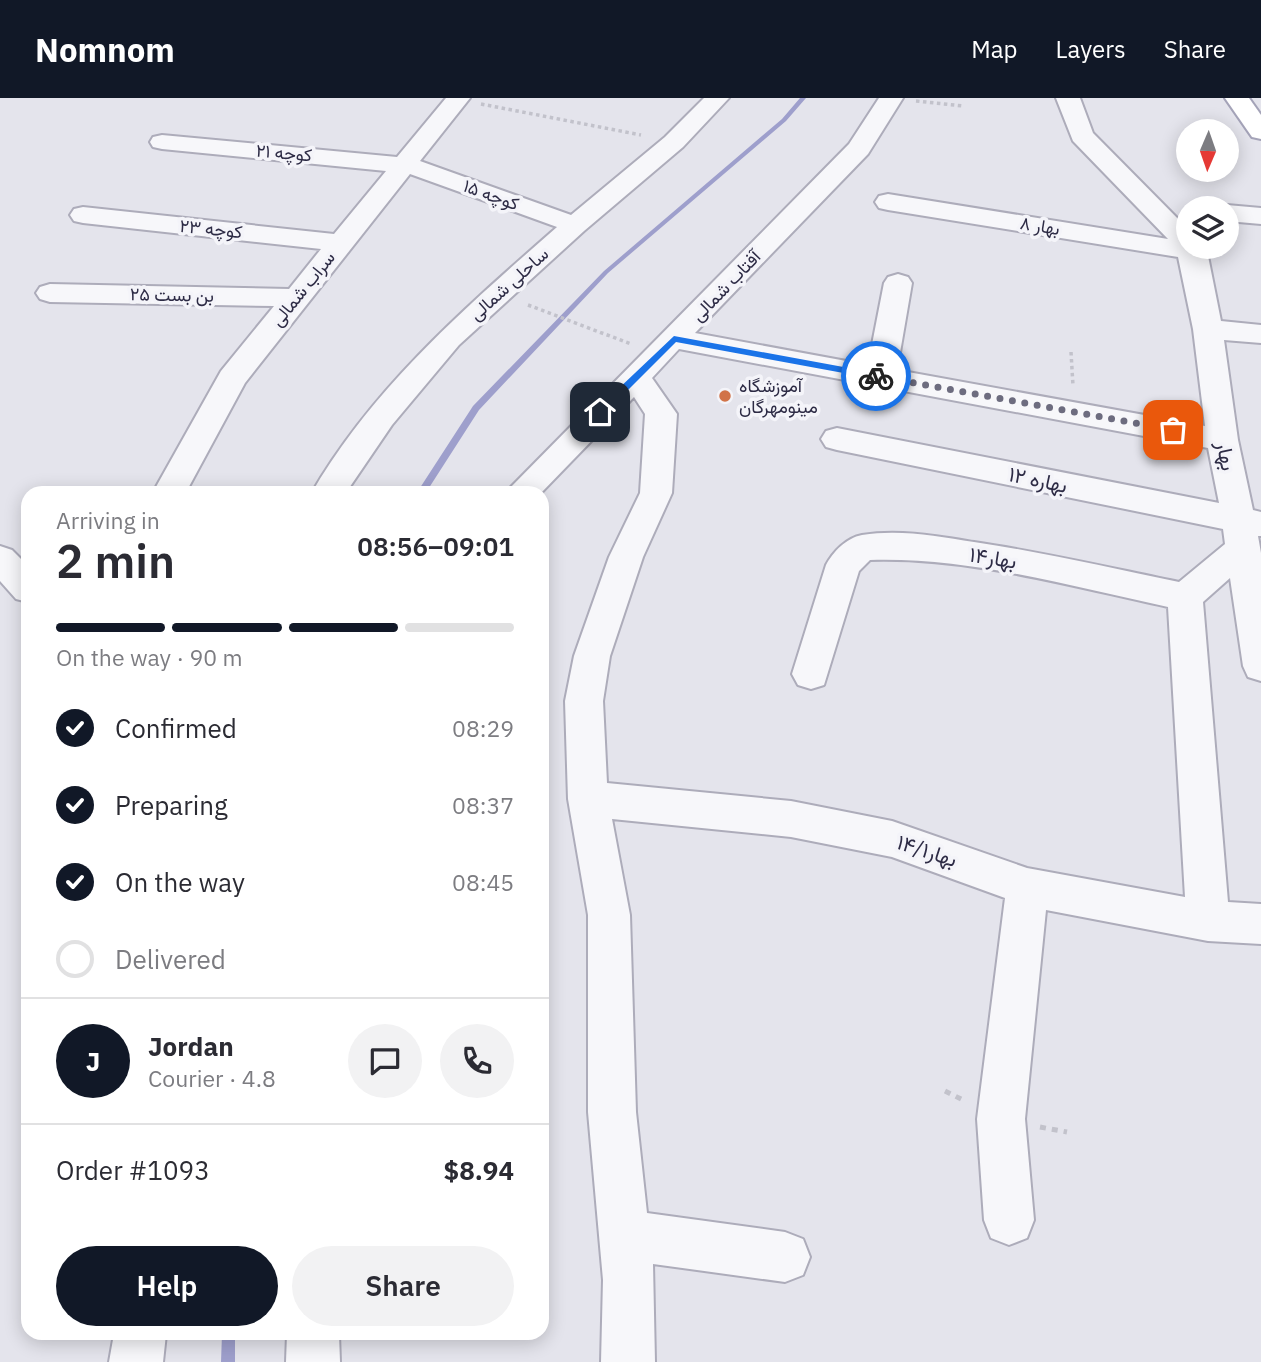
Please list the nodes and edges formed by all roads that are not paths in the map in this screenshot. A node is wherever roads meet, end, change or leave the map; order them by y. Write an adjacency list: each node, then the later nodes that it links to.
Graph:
1 (717, 98): 15 (street, ساحلی شمالی)
2 (891, 98): 25 (street, آفتاب شمالی)
3 (1068, 98): 10 (street)
4 (1237, 98): 6 (main road)
5 (457, 99): 8 (street, سراب شمالی)
6 (1261, 132)
7 (162, 142): 8 (street, کوچه ۲۱)
8 (407, 165): 15 (street, کوچه ۱۵); 17 (street, سراب شمالی)
9 (888, 202): 18 (street, بهار ۸)
10 (1155, 207): 11 (street); 16 (street)
11 (1176, 209)
12 (1239, 214): 14 (street)
13 (83, 215): 17 (street, کوچه ۲۳)
14 (1261, 216)
15 (575, 225): 31 (street, ساحلی شمالی)
16 (1176, 231)
17 (340, 243): 22 (street, سراب شمالی)
18 (1176, 245)
19 (1193, 259): 23 (street, بهار)
20 (898, 283): 27 (street)
21 (50, 293): 22 (street, بن بست ۲۵)
22 (294, 298): 30 (street, سراب شمالی)
23 (1208, 329): 24 (street); 29 (street, بهار)
24 (1261, 334)
25 (674, 339): 26 (street, آفتاب شمالی); 27 (street)
26 (636, 377): 32 (street, آفتاب شمالی); 39 (street)
27 (881, 377): 29 (street)
28 (837, 439): 33 (street, بهاره ۱۲)
29 (1222, 440): 33 (street, بهار)
30 (172, 486)
31 (333, 486)
32 (528, 486)
33 (1248, 531): 36 (street); 37 (street, بهار)
34 (0, 559): 35 (street)
35 (21, 582)
36 (1185, 597): 38 (street, بهار۱۴); 41 (street)
37 (1261, 666)
38 (811, 674)
39 (588, 799): 40 (street, بهار۱۴/۱); 44 (street)
40 (1027, 887): 41 (street, بهار۱۴/۱); 43 (street)
41 (1208, 921): 42 (street, بهار۱۴/۱)
42 (1261, 924)
43 (1009, 1220)
44 (624, 1235): 45 (street); 50 (street)
45 (785, 1257)
46 (139, 1340): 48 (street)
47 (313, 1340): 49 (street)
48 (136, 1362)
49 (313, 1362)
50 (628, 1362)

